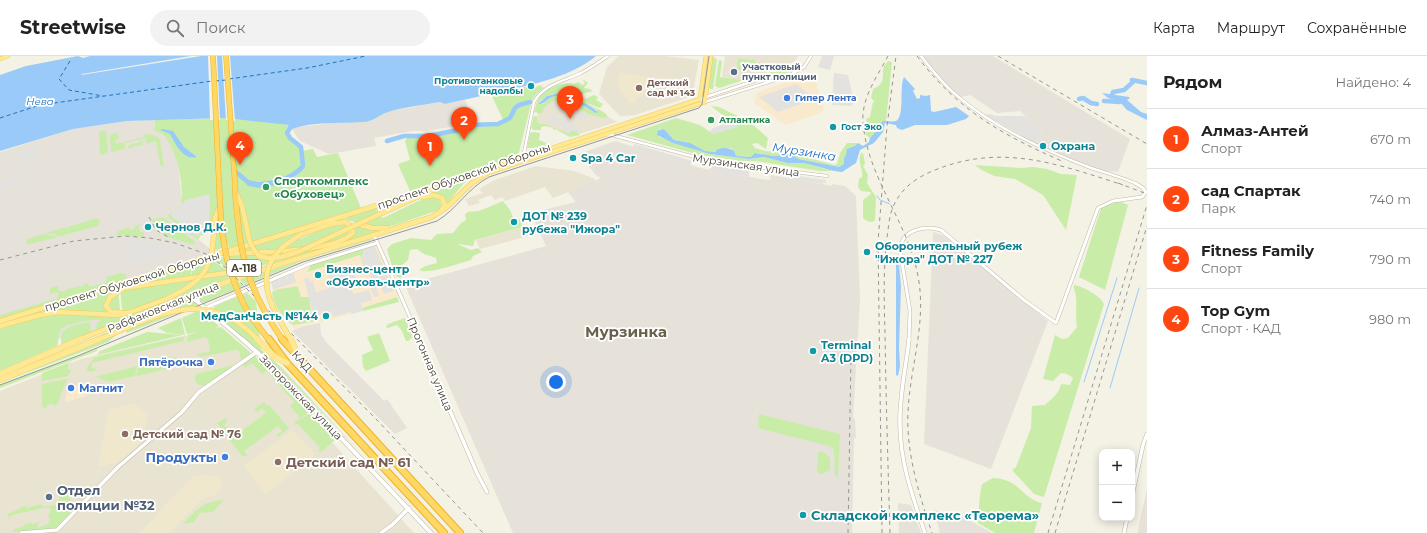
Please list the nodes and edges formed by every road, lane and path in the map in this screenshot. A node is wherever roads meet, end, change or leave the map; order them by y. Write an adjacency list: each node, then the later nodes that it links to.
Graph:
1 (8, 56): 9 (main road)
2 (213, 56): 26 (highway, КАД / А-118)
3 (226, 56): 25 (highway, КАД / А-118)
4 (608, 56): 21 (street)
5 (706, 56): 12 (main road)
6 (711, 56): 11 (main road)
7 (810, 56): 10 (street, проспект Обуховской Обороны)
8 (921, 56): 57 (street)
9 (1, 57)
10 (791, 74): 11 (street, проспект Обуховской Обороны); 13 (street, проспект Обуховской Обороны)
11 (706, 97): 12 (street, проспект Обуховской Обороны); 13 (main road)
12 (700, 99): 13 (street); 14 (main road, проспект Обуховской Обороны)
13 (705, 102): 15 (main road, проспект Обуховской Обороны)
14 (645, 116): 15 (main road); 19 (main road, проспект Обуховской Обороны)
15 (649, 120): 16 (main road, проспект Обуховской Обороны)
16 (621, 129): 17 (main road, проспект Обуховской Обороны); 18 (street)
17 (606, 134): 18 (street, Мурзинская улица); 20 (main road, проспект Обуховской Обороны)
18 (619, 136): 23 (street, Мурзинская улица)
19 (578, 138): 20 (main road); 21 (main road, проспект Обуховской Обороны)
20 (582, 142): 21 (main road, проспект Обуховской Обороны)
21 (523, 159): 22 (main road, проспект Обуховской Обороны); 24 (main road, проспект Обуховской Обороны)
22 (468, 175): 27 (main road); 33 (main road, проспект Обуховской Обороны)
23 (827, 176)
24 (477, 178): 28 (main road, Рабфаковская улица)
25 (235, 187): 27 (main road, bridge); 43 (highway, КАД / А-118, bridge)
26 (220, 204): 39 (main road, bridge); 44 (highway, КАД / А-118, bridge)
27 (402, 204): 28 (main road)
28 (432, 217): 30 (main road, Рабфаковская улица)
29 (332, 224): 30 (main road); 33 (main road); 43 (main road, bridge)
30 (402, 226): 31 (main road, Рабфаковская улица)
31 (374, 235): 32 (street, Прогонная улица); 34 (main road, Рабфаковская улица)
32 (378, 243): 38 (street); 49 (street, Прогонная улица)
33 (203, 259): 40 (main road, проспект Обуховской Обороны)
34 (274, 266): 35 (main road, Рабфаковская улица); 39 (main road)
35 (206, 290): 36 (main road, Рабфаковская улица); 37 (street)
36 (180, 299): 37 (street); 45 (main road, Рабфаковская улица)
37 (198, 302): 38 (street, Запорожская улица)
38 (205, 308): 42 (street, Запорожская улица)
39 (124, 313): 41 (main road)
40 (0, 321)
41 (0, 326)
42 (257, 352): 50 (street, Запорожская улица); 52 (street)
43 (299, 358): 56 (highway, КАД / А-118)
44 (287, 363): 46 (main road, bridge); 55 (highway, КАД / А-118)
45 (0, 374)
46 (0, 380)
47 (1147, 434): 48 (street)
48 (1134, 485)
49 (487, 492)
50 (409, 508): 53 (street); 54 (street, Запорожская улица)
51 (1126, 521): 58 (street)
52 (22, 533)
53 (380, 533)
54 (431, 533)
55 (444, 533)
56 (460, 533)
57 (925, 533)
58 (1124, 533)

